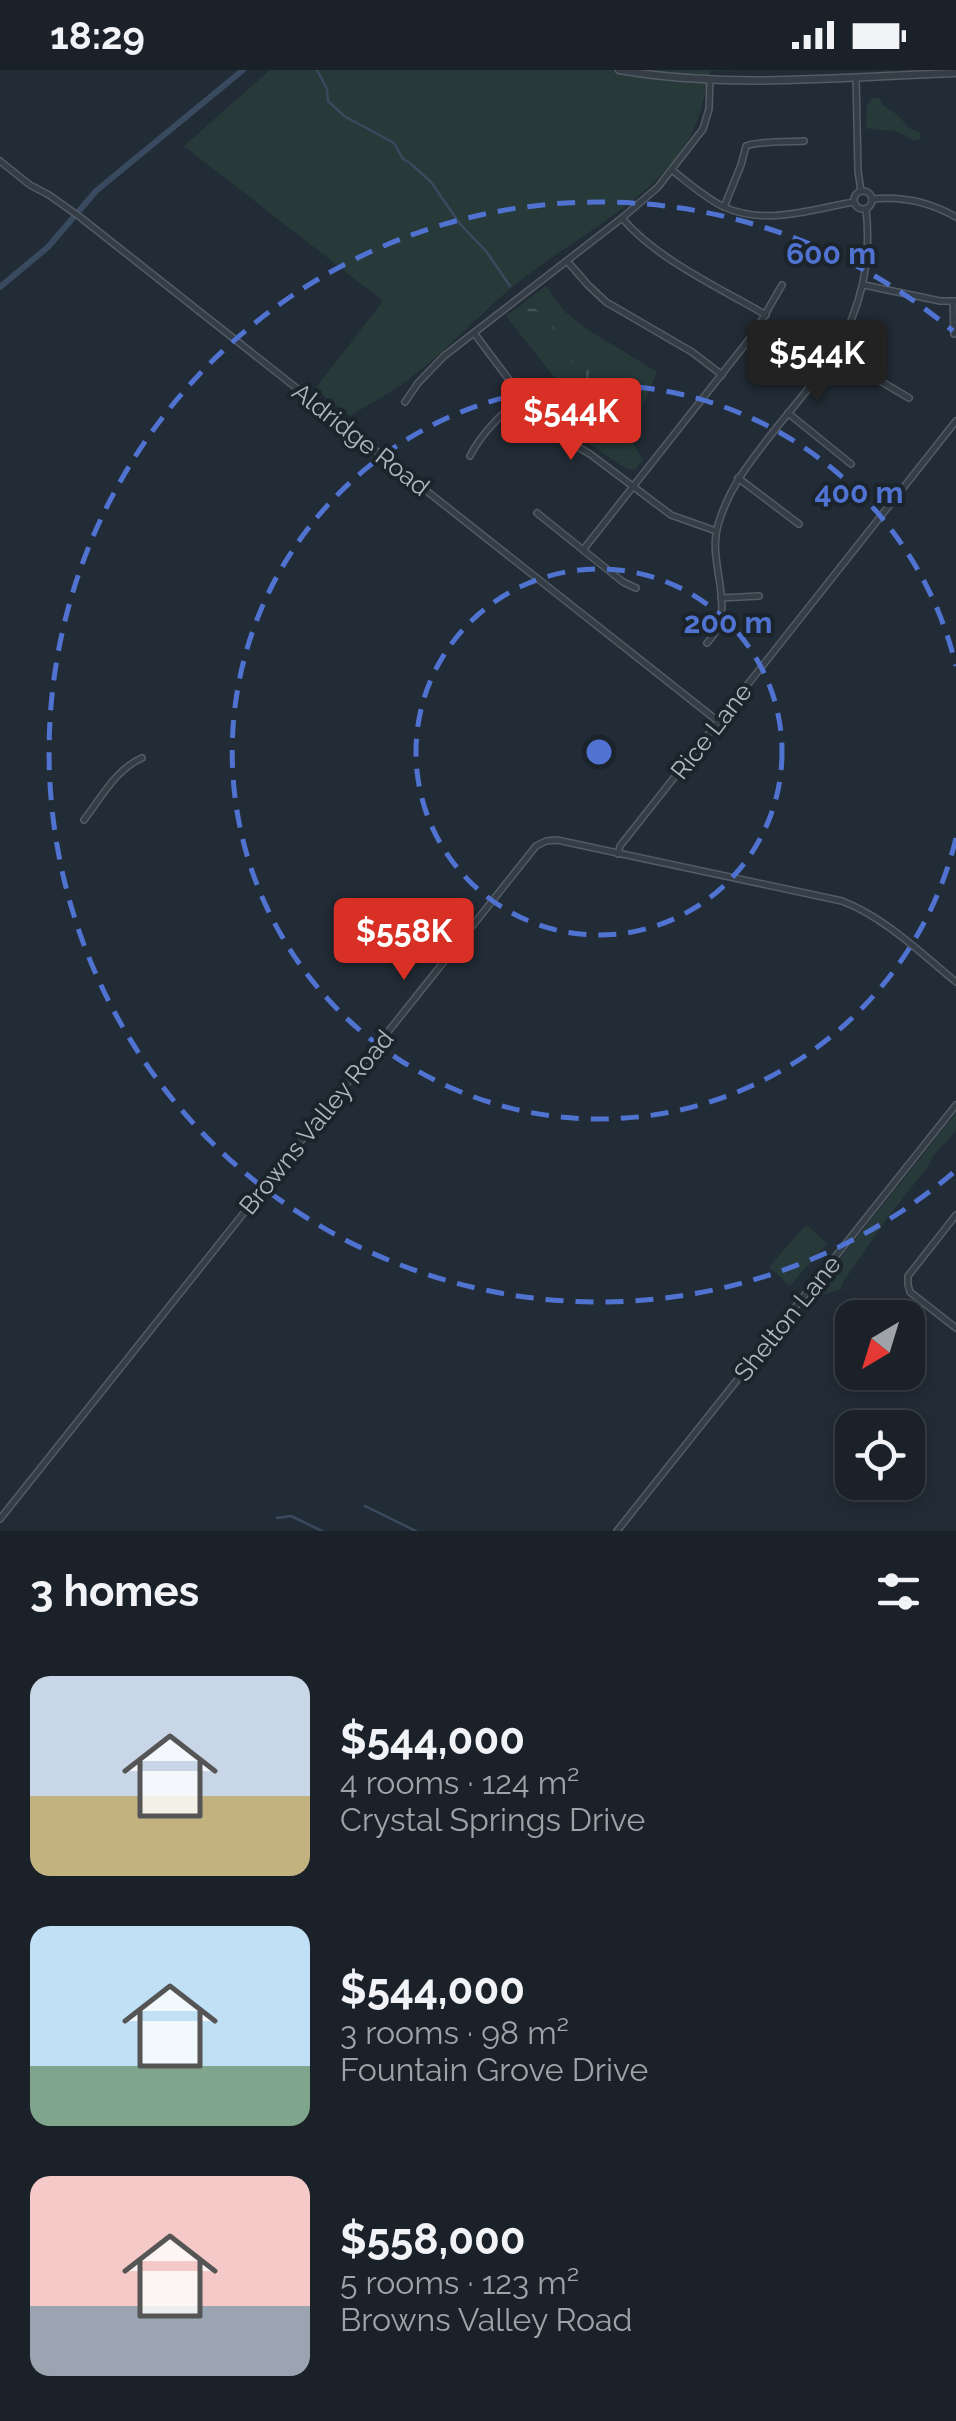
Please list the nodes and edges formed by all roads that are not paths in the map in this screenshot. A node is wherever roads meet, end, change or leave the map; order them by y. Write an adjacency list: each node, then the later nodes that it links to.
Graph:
1 (619, 70): 4 (street)
2 (856, 73): 3 (street); 4 (street); 8 (street)
3 (956, 73)
4 (710, 80): 7 (street)
5 (804, 141): 11 (street)
6 (0, 161): 41 (street, Aldridge Road)
7 (673, 171): 11 (street); 14 (street)
8 (861, 191): 9 (street); 10 (street)
9 (872, 198): 12 (street); 13 (street)
10 (854, 202): 11 (street); 12 (street)
11 (724, 207)
12 (866, 209): 16 (street)
13 (956, 217)
14 (622, 218): 15 (street); 19 (street)
15 (567, 261): 20 (street); 23 (street)
16 (864, 285): 18 (street); 22 (street)
17 (782, 286): 19 (street)
18 (954, 302): 21 (street)
19 (766, 315): 23 (street)
20 (474, 332): 24 (street); 26 (street)
21 (954, 334)
22 (835, 354): 25 (street); 27 (street)
23 (722, 375): 32 (street)
24 (522, 397): 29 (street); 32 (street)
25 (909, 398)
26 (404, 402)
27 (788, 414): 30 (street); 31 (street)
28 (956, 421): 41 (street, Rice Lane)
29 (470, 456)
30 (851, 464)
31 (738, 478): 34 (street); 35 (street)
32 (633, 488): 35 (street); 36 (street)
33 (537, 513): 36 (street)
34 (799, 524)
35 (716, 531): 39 (street)
36 (583, 550): 37 (street)
37 (636, 588)
38 (759, 596): 39 (street)
39 (722, 598): 40 (street)
40 (706, 643)
41 (719, 722): 44 (street, Rice Lane)
42 (142, 758): 43 (street)
43 (84, 820)
44 (618, 854): 45 (street, Browns Valley Road); 49 (street, Browns Valley Road)
45 (956, 982)
46 (956, 1105): 50 (street, Shelton Lane)
47 (956, 1216): 48 (street)
48 (956, 1328)
49 (0, 1519)
50 (617, 1531)

